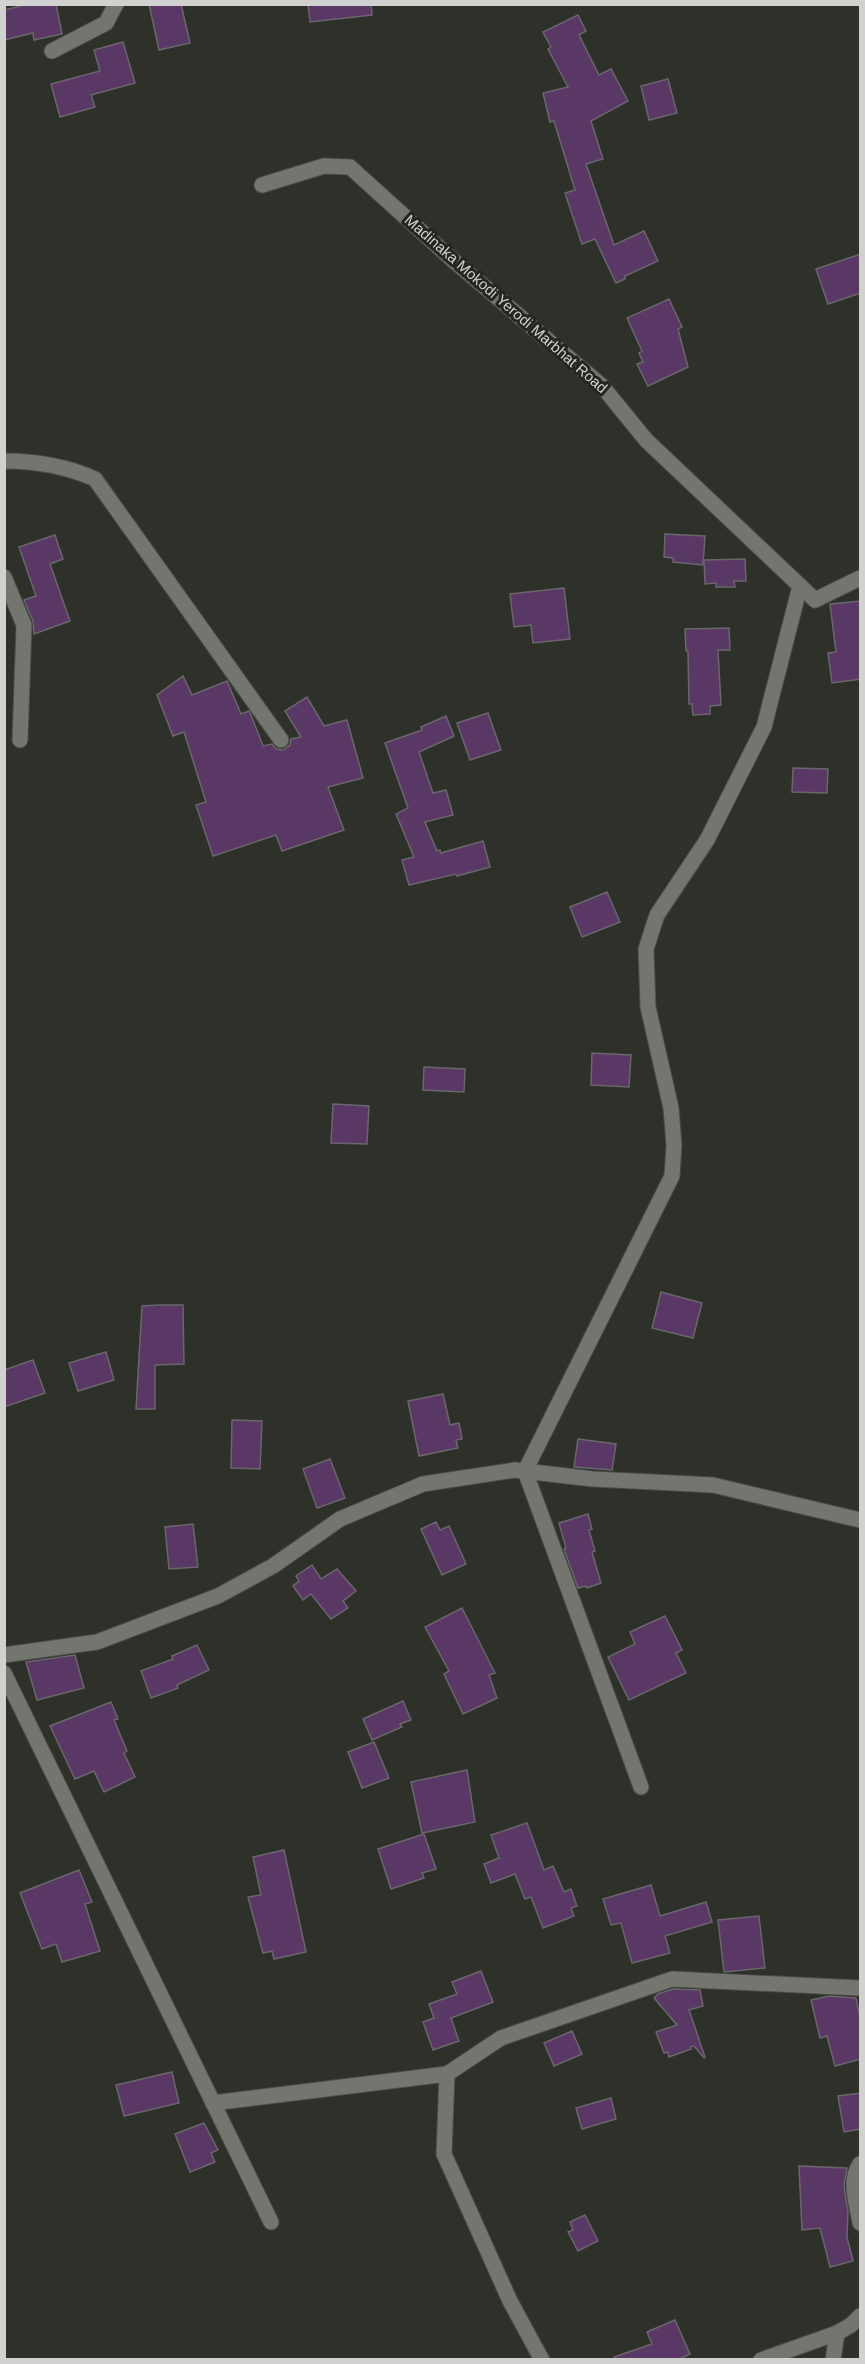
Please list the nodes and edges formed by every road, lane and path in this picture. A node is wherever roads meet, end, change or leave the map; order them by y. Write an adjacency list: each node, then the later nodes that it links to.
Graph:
1 (116, 4): 2 (street)
2 (52, 51)
3 (262, 185): 7 (street, Madinaka Mokodi Yerodi Marbhat Road)
4 (4, 460): 9 (street)
5 (4, 577): 8 (street)
6 (861, 578): 7 (street, Madinaka Mokodi Yerodi Marbhat Road)
7 (800, 586): 10 (street)
8 (20, 740)
9 (281, 740)
10 (525, 1471): 11 (street); 12 (street); 14 (street)
11 (861, 1520)
12 (4, 1655)
13 (4, 1673): 17 (street)
14 (641, 1787)
15 (861, 1988): 16 (street)
16 (447, 2074): 17 (street); 23 (street)
17 (213, 2103): 19 (street)
18 (861, 2164): 20 (street)
19 (271, 2222)
20 (861, 2223)
21 (861, 2316): 22 (street)
22 (837, 2333): 24 (street); 25 (street)
23 (542, 2360)
24 (761, 2360)
25 (833, 2360)

